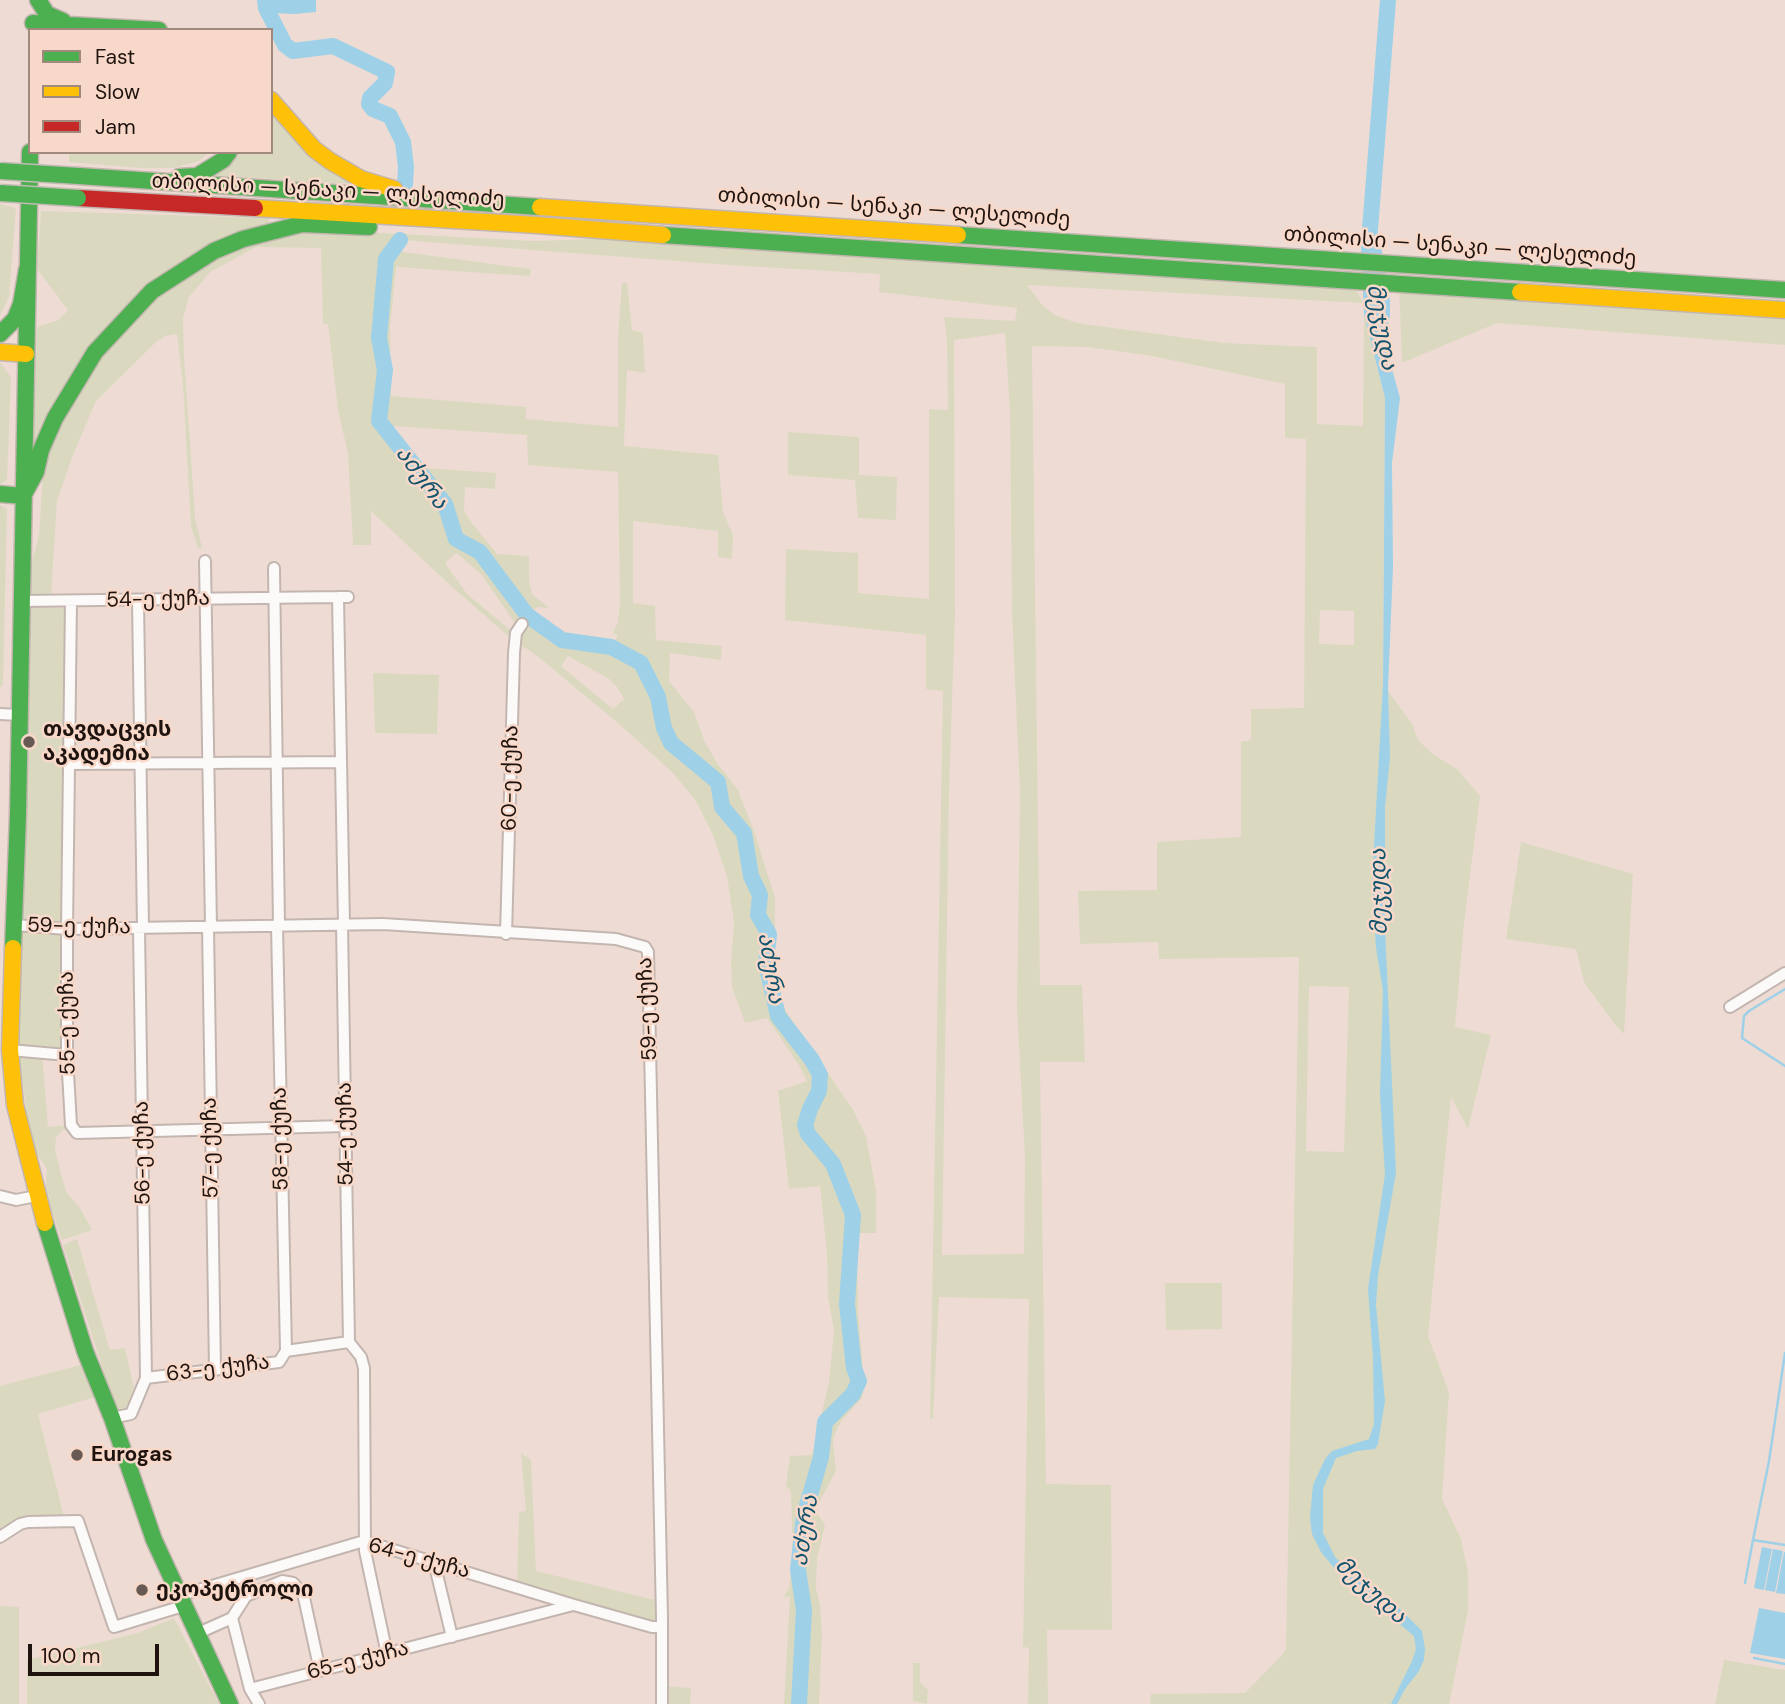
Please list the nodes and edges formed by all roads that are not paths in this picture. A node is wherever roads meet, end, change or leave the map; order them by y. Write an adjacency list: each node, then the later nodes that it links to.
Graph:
1 (36, 0): 2 (main road); 3 (main road)
2 (33, 26): 3 (main road)
3 (78, 26): 4 (main road)
4 (118, 28)
5 (273, 102): 11 (main road)
6 (30, 154): 13 (main road)
7 (228, 154): 9 (main road)
8 (0, 171): 9 (main road, თბილისი — სენაკი — ლესელიძე, bridge)
9 (137, 180): 11 (main road, თბილისი — სენაკი — ლესელიძე)
10 (0, 193): 12 (main road, თბილისი — სენაკი — ლესელიძე, bridge)
11 (415, 197): 14 (main road, თბილისი — სენაკი — ლესელიძე)
12 (536, 225): 15 (main road, თბილისი — სენაკი — ლესელიძე); 20 (main road)
13 (27, 269): 16 (main road); 18 (main road)
14 (1785, 290)
15 (1785, 310)
16 (0, 334)
17 (0, 352): 18 (main road)
18 (26, 354): 20 (main road)
19 (0, 494): 20 (main road)
20 (23, 496): 26 (main road)
21 (205, 561): 24 (street, 57-ე ქუჩა)
22 (274, 568): 23 (street, 58-ე ქუჩა)
23 (274, 598): 24 (street, 54-ე ქუჩა); 31 (street, 58-ე ქუჩა); 32 (street, 54-ე ქუჩა)
24 (205, 599): 25 (street, 54-ე ქუჩა); 33 (street, 57-ე ქუჩა)
25 (138, 600): 27 (street, 54-ე ქუჩა); 35 (street, 56-ე ქუჩა)
26 (21, 601): 27 (street, 54-ე ქუჩა); 30 (main road)
27 (71, 601): 34 (street, 55-ე ქუჩა)
28 (522, 624): 42 (street, 60-ე ქუჩა)
29 (0, 714): 30 (street)
30 (19, 715): 36 (main road)
31 (277, 762): 32 (street); 33 (street); 38 (street, 58-ე ქუჩა)
32 (341, 762): 37 (street, 54-ე ქუჩა)
33 (208, 763): 35 (street); 39 (street, 57-ე ქუჩა)
34 (70, 764): 35 (street); 41 (street, 55-ე ქუჩა)
35 (140, 764): 40 (street, 56-ე ქუჩა)
36 (15, 925): 41 (street, 59-ე ქუჩა); 45 (main road)
37 (343, 925): 38 (street, 59-ე ქუჩა); 42 (street, 59-ე ქუჩა); 47 (street, 54-ე ქუჩა)
38 (278, 926): 39 (street, 59-ე ქუჩა); 48 (street, 58-ე ქუჩა)
39 (209, 927): 40 (street, 59-ე ქუჩა); 49 (street, 57-ე ქუჩა)
40 (141, 928): 41 (street, 59-ე ქუჩა); 50 (street, 56-ე ქუჩა)
41 (66, 929): 46 (street, 55-ე ქუჩა)
42 (506, 934): 66 (street, 59-ე ქუჩა)
43 (1785, 973): 44 (street)
44 (1730, 1007)
45 (10, 1050): 46 (street); 52 (main road)
46 (67, 1055): 50 (street, 55-ე ქუჩა)
47 (346, 1126): 48 (street, 55-ე ქუჩა); 53 (street, 54-ე ქუჩა)
48 (280, 1128): 49 (street, 55-ე ქუჩა); 54 (street, 58-ე ქუჩა)
49 (211, 1130): 50 (street, 55-ე ქუჩა); 55 (street, 57-ე ქუჩა)
50 (142, 1132): 56 (street, 56-ე ქუჩა)
51 (0, 1196): 52 (street)
52 (36, 1196): 57 (main road)
53 (349, 1342): 54 (street, 63-ე ქუჩა); 59 (street)
54 (286, 1351): 55 (street, 63-ე ქუჩა)
55 (215, 1368): 56 (street, 63-ე ქუჩა)
56 (146, 1378): 57 (street, 63-ე ქუჩა)
57 (112, 1418): 63 (main road)
58 (0, 1537): 63 (street, 64-ე ქუჩა)
59 (364, 1541): 60 (street, 64-ე ქუჩა); 61 (street, 64-ე ქუჩა); 69 (street)
60 (434, 1562): 64 (street, 64-ე ქუჩა); 68 (street)
61 (279, 1566): 62 (street); 63 (street, 64-ე ქუჩა)
62 (282, 1581): 65 (street); 70 (street)
63 (181, 1601): 67 (main road)
64 (574, 1605): 66 (street, 64-ე ქუჩა); 68 (street, 65-ე ქუჩა)
65 (232, 1618): 67 (street); 71 (street)
66 (661, 1623): 74 (street)
67 (197, 1634): 72 (main road)
68 (452, 1637): 69 (street, 65-ე ქუჩა)
69 (387, 1654): 70 (street, 65-ე ქუჩა)
70 (320, 1671): 71 (street, 65-ე ქუჩა)
71 (250, 1689): 73 (street)
72 (230, 1704)
73 (258, 1704)
74 (662, 1704)

